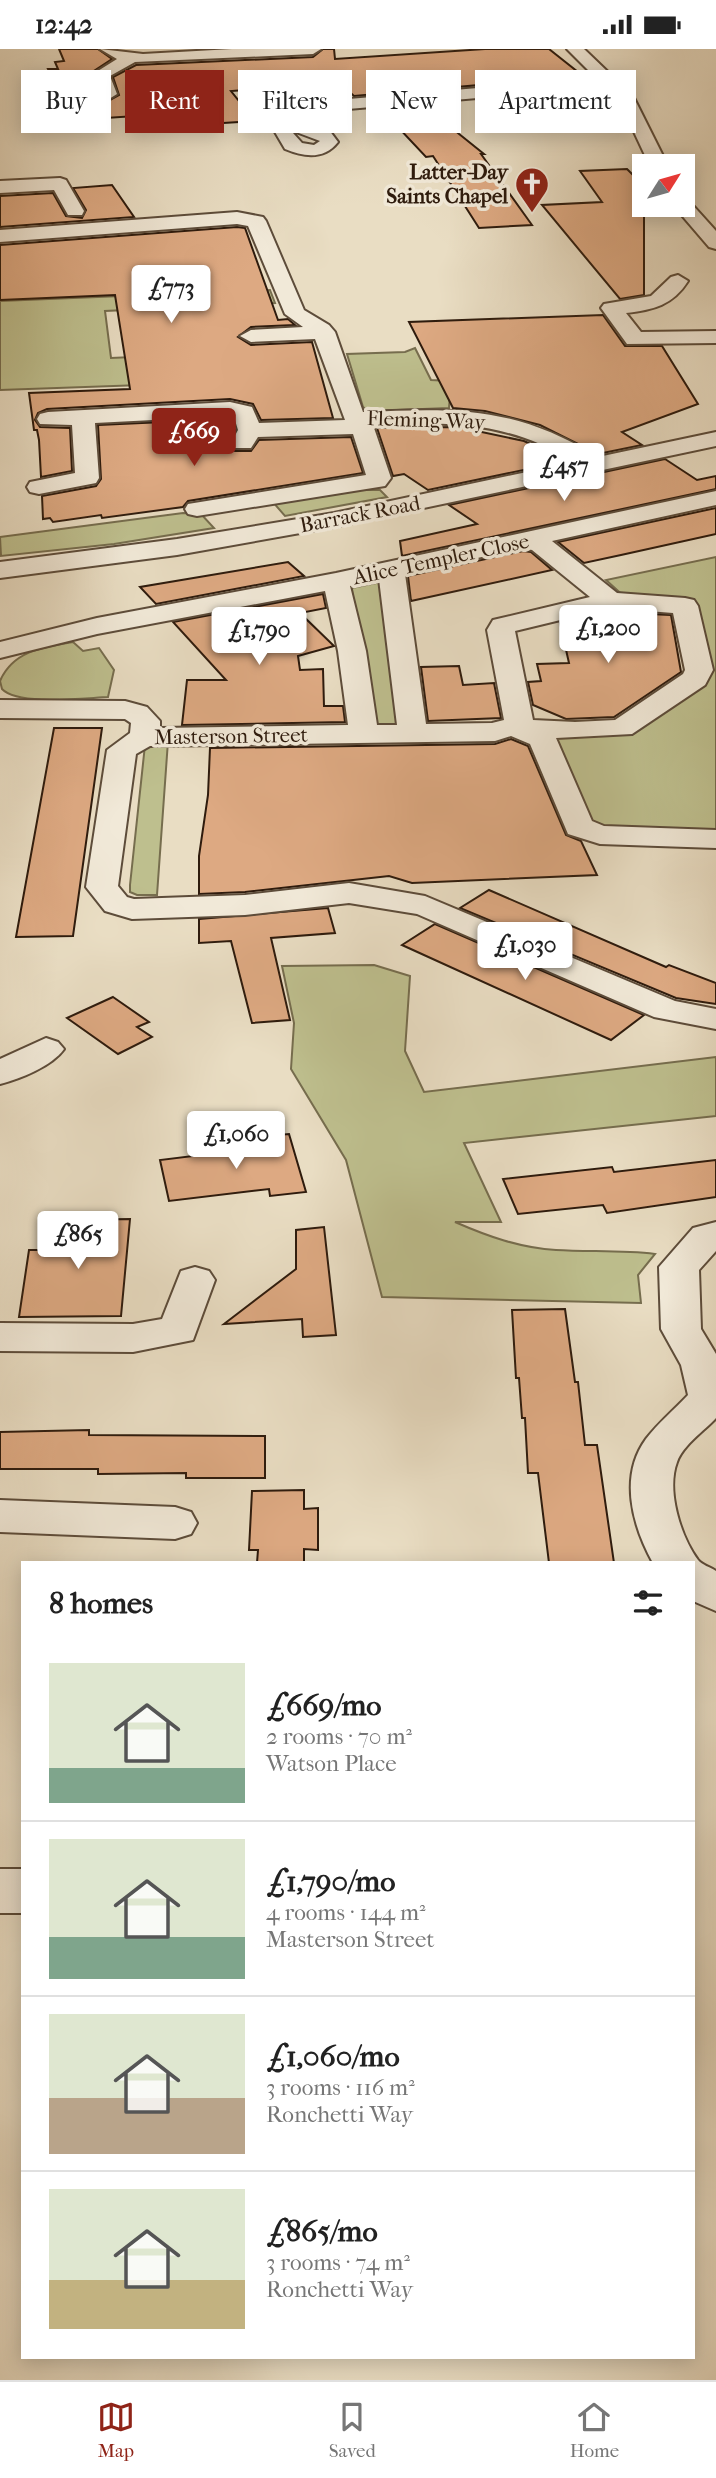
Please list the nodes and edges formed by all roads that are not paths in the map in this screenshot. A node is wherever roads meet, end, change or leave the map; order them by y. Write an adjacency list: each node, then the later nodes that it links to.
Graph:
1 (108, 49): 4 (street)
2 (313, 49): 4 (street)
3 (575, 49): 6 (street)
4 (131, 58): 5 (street)
5 (108, 70)
6 (598, 70)
7 (475, 93): 8 (street)
8 (352, 103)
9 (636, 119): 10 (street)
10 (653, 154)
11 (0, 187): 12 (street)
12 (75, 211)
13 (693, 217): 15 (street)
14 (0, 236): 19 (street)
15 (716, 243)
16 (678, 281): 17 (street)
17 (661, 301): 18 (street); 21 (street)
18 (683, 305)
19 (324, 332): 20 (street); 24 (street, Fleming Way)
20 (251, 336)
21 (716, 337)
22 (83, 417): 23 (street); 24 (street); 27 (street)
23 (48, 419)
24 (360, 423): 26 (street, Fleming Way); 29 (street)
25 (716, 439): 26 (street, Barrack Road)
26 (595, 465): 32 (street, Barrack Road)
27 (38, 487)
28 (716, 498): 30 (street, Alice Templer Close)
29 (197, 509)
30 (526, 541): 31 (street, Alice Templer Close); 34 (street)
31 (391, 569): 33 (street, Alice Templer Close); 38 (street)
32 (0, 570)
33 (336, 581): 35 (street, Alice Templer Close); 39 (street)
34 (610, 600): 37 (street); 37 (street, Masterson Street)
35 (0, 650)
36 (0, 709): 40 (street)
37 (514, 727): 38 (street, Masterson Street); 41 (street)
38 (413, 733): 39 (street, Masterson Street)
39 (364, 735): 40 (street, Masterson Street)
40 (144, 737): 42 (street, Masterson Street)
41 (716, 839)
42 (716, 1019)
43 (46, 1049): 44 (street)
44 (0, 1073)
45 (716, 1234): 50 (street)
46 (195, 1280): 47 (street)
47 (0, 1337)
48 (0, 1516): 49 (street)
49 (175, 1523)
50 (676, 1561)
51 (695, 1579): 52 (street)
52 (716, 1594)
53 (0, 1891): 54 (street)
54 (21, 1891)

